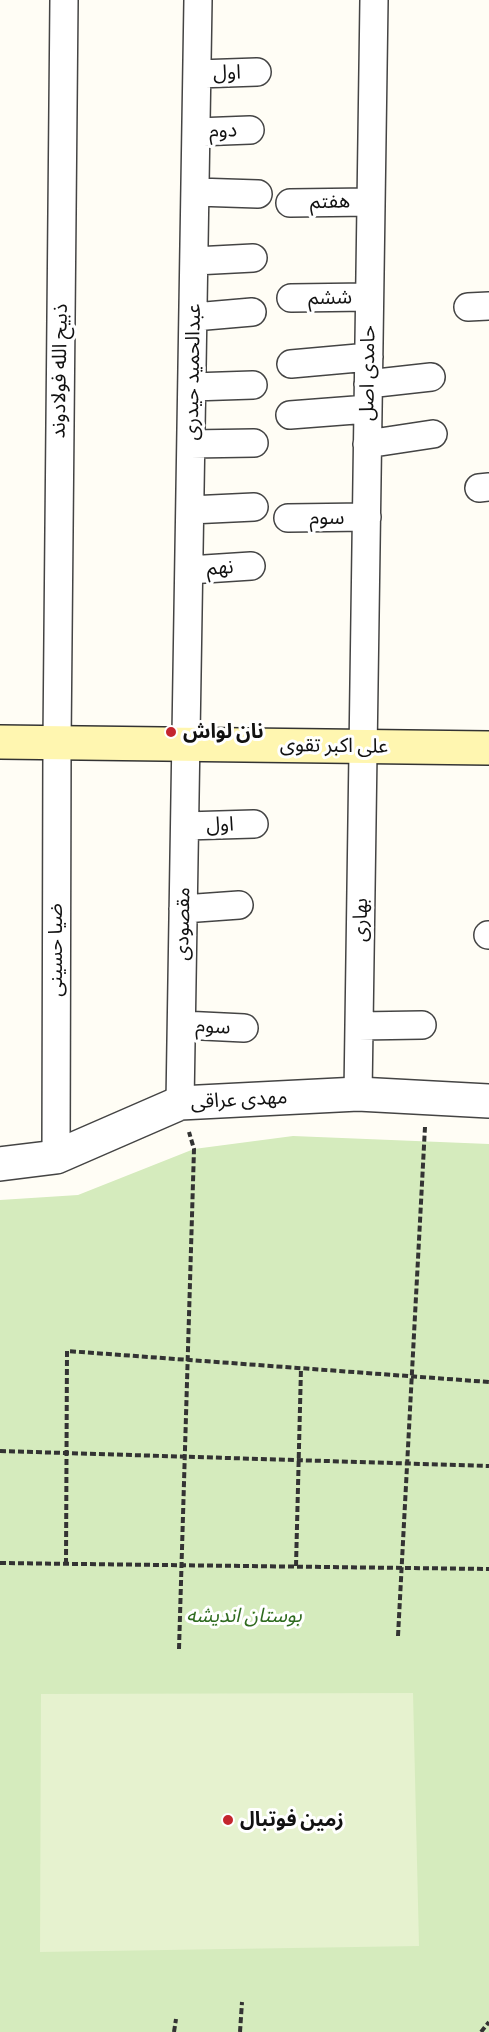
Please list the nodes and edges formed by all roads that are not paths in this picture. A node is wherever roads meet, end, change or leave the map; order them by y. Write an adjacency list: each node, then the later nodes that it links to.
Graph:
1 (64, 0): 36 (street, ذبیح الله فولادوند)
2 (198, 0): 5 (street, عبدالحمید حیدری)
3 (374, 0): 10 (street, حامدی اصل)
4 (257, 72): 5 (street, اول)
5 (198, 74): 7 (street, عبدالحمید حیدری)
6 (250, 130): 7 (street, دوم)
7 (197, 132): 8 (street, عبدالحمید حیدری)
8 (196, 192): 9 (street); 13 (street, عبدالحمید حیدری)
9 (258, 194)
10 (371, 202): 11 (street, هفتم); 14 (street, حامدی اصل)
11 (290, 203)
12 (252, 258): 13 (street)
13 (195, 261): 17 (street, عبدالحمید حیدری)
14 (369, 297): 15 (street, ششم); 18 (street, حامدی اصل)
15 (291, 298)
16 (252, 312): 17 (street)
17 (194, 317): 22 (street, عبدالحمید حیدری)
18 (369, 357): 19 (street); 23 (street, حامدی اصل)
19 (291, 364)
20 (431, 377): 23 (street)
21 (253, 385): 22 (street)
22 (192, 387): 27 (street, عبدالحمید حیدری)
23 (368, 396): 24 (street); 28 (street, حامدی اصل)
24 (290, 415)
25 (433, 435): 28 (street)
26 (254, 443): 27 (street)
27 (191, 444): 30 (street, عبدالحمید حیدری)
28 (367, 444): 31 (street, حامدی اصل)
29 (254, 507): 30 (street)
30 (190, 510): 34 (street, عبدالحمید حیدری)
31 (367, 517): 32 (street, سوم); 38 (street, حامدی اصل)
32 (288, 518)
33 (251, 566): 34 (street, نهم)
34 (189, 570): 37 (street, عبدالحمید حیدری)
35 (0, 742): 36 (main road, علی اکبر تقوی)
36 (57, 743): 37 (main road, علی اکبر تقوی); 51 (street, ضیا حسینی)
37 (186, 745): 38 (main road, علی اکبر تقوی); 41 (street, مقصودی)
38 (363, 747): 39 (main road, علی اکبر تقوی); 46 (street, بهاری)
39 (489, 748)
40 (254, 824): 41 (street, اول)
41 (185, 826): 43 (street, مقصودی)
42 (239, 905): 43 (street)
43 (183, 909): 44 (street, مقصودی)
44 (182, 1025): 47 (street, سوم); 50 (street, مقصودی)
45 (422, 1025): 46 (street)
46 (359, 1026): 48 (street, بهاری)
47 (244, 1028)
48 (358, 1094): 49 (street, مهدی عراقی); 50 (street, مهدی عراقی)
49 (489, 1101)
50 (180, 1103): 51 (street, مهدی عراقی)
51 (56, 1157): 52 (street, مهدی عراقی)
52 (0, 1164)

